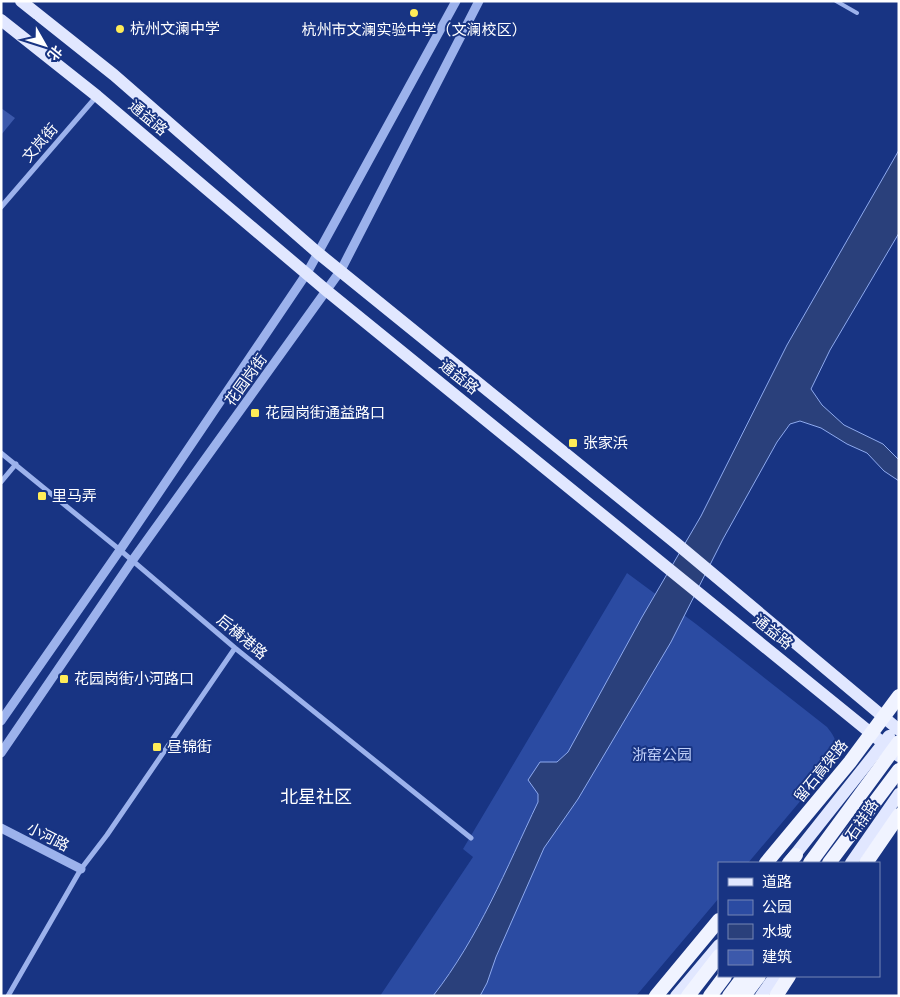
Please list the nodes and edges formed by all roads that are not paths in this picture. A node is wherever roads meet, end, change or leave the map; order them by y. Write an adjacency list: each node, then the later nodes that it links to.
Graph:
1 (21, 1): 9 (main road, 通益路)
2 (456, 1): 9 (street, 花园岗街)
3 (479, 1): 10 (street, 花园岗街)
4 (836, 1): 5 (lane)
5 (857, 13)
6 (1, 20): 7 (main road, 通益路)
7 (97, 96): 8 (street, 文岚街); 11 (main road, 通益路)
8 (1, 206)
9 (318, 253): 10 (main road, 通益路); 11 (street, 花园岗街)
10 (340, 270): 12 (street, 花园岗街); 21 (main road, 通益路)
11 (307, 273): 12 (main road, 通益路); 16 (street, 花园岗街)
12 (327, 291): 17 (street, 花园岗街); 23 (main road, 通益路)
13 (1, 452): 14 (street, 后横港路)
14 (16, 464): 15 (street); 16 (street, 后横港路)
15 (1, 482)
16 (120, 550): 17 (street, 后横港路); 20 (street, 花园岗街)
17 (132, 561): 18 (street, 后横港路); 24 (street, 花园岗街)
18 (235, 648): 30 (street, 后横港路); 37 (street)
19 (899, 696): 32 (highway, 留石高架路, bridge)
20 (1, 722)
21 (898, 727): 23 (main road, 石祥路)
22 (899, 742): 33 (highway, bridge)
23 (884, 743): 25 (main road, 通益路); 31 (main road, 石祥路)
24 (1, 753)
25 (899, 756)
26 (899, 770): 34 (highway)
27 (899, 794): 35 (main road, 石祥路)
28 (899, 815): 36 (highway)
29 (1, 828): 37 (street, 小河路)
30 (471, 838)
31 (791, 860)
32 (767, 862)
33 (811, 862)
34 (830, 862)
35 (852, 862)
36 (867, 862)
37 (81, 869): 47 (street)
38 (718, 921): 48 (highway)
39 (718, 946): 49 (main road)
40 (718, 957): 46 (highway)
41 (724, 977): 50 (highway)
42 (743, 977): 51 (highway)
43 (758, 977): 52 (highway)
44 (774, 977): 53 (main road)
45 (788, 977): 54 (highway)
46 (691, 992)
47 (8, 996)
48 (656, 996)
49 (676, 996)
50 (710, 996)
51 (729, 996)
52 (744, 996)
53 (761, 996)
54 (776, 996)

